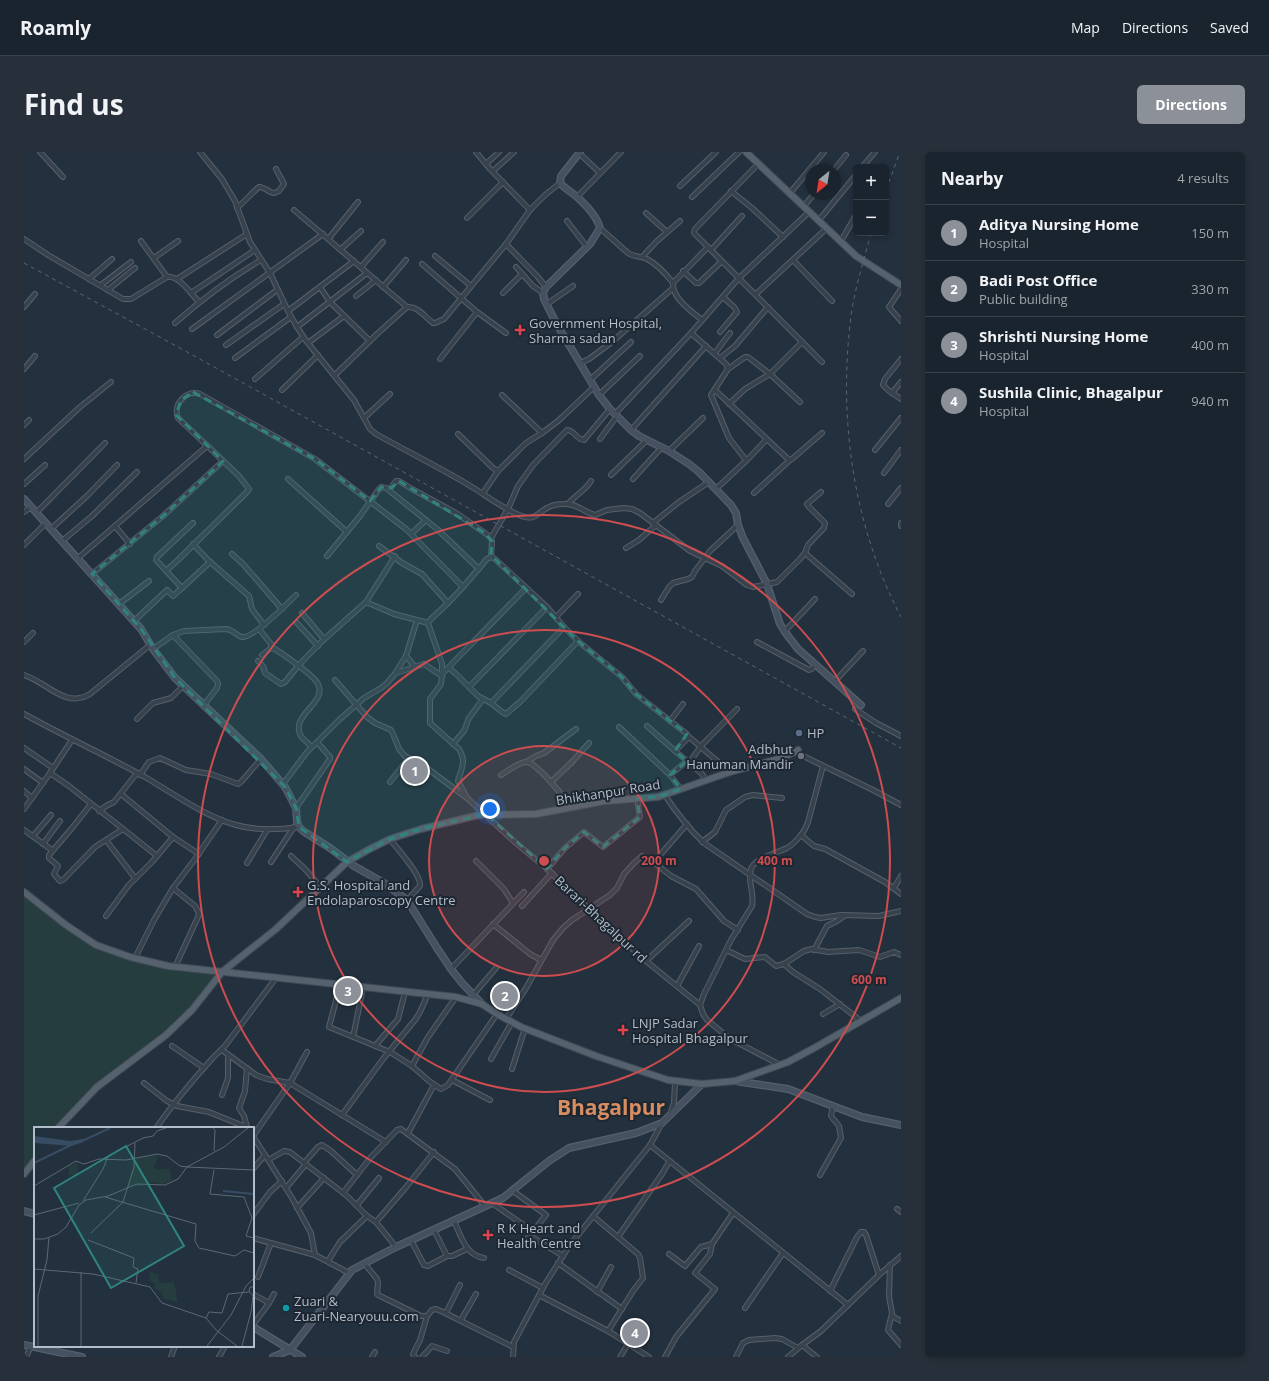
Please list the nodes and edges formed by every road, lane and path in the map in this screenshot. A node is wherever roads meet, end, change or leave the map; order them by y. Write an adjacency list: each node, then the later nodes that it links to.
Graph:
1 (40, 152): 21 (street)
2 (200, 152): 33 (street)
3 (476, 152): 15 (street)
4 (500, 152): 15 (street)
5 (514, 152): 19 (street)
6 (579, 152): 20 (street); 24 (street)
7 (621, 152): 20 (street)
8 (716, 152): 25 (street)
9 (739, 152): 29 (street)
10 (746, 152): 14 (main road)
11 (824, 152): 27 (street)
12 (875, 152): 17 (street)
13 (846, 156): 16 (street)
14 (759, 163): 26 (street); 27 (main road)
15 (486, 164): 19 (street)
16 (839, 164)
17 (865, 164)
18 (276, 169): 33 (street)
19 (493, 171): 23 (street)
20 (600, 173): 28 (street)
21 (63, 177)
22 (853, 179): 40 (street)
23 (503, 182): 35 (street); 39 (street)
24 (560, 183): 28 (street); 35 (street)
25 (680, 186)
26 (731, 191): 51 (street); 60 (street)
27 (790, 193): 32 (main road)
28 (577, 197): 44 (street)
29 (692, 197)
30 (809, 200): 32 (street)
31 (358, 202): 50 (street)
32 (804, 206): 36 (main road)
33 (237, 208): 48 (street)
34 (294, 210): 49 (street)
35 (530, 210): 57 (street)
36 (809, 212): 40 (main road); 51 (street)
37 (646, 213): 47 (street)
38 (742, 216): 60 (street)
39 (466, 218)
40 (819, 220): 45 (main road)
41 (853, 220): 55 (street)
42 (567, 221): 58 (street)
43 (680, 221): 47 (street)
44 (600, 228): 58 (street); 63 (street)
45 (827, 228): 55 (main road); 68 (street)
46 (361, 231): 59 (street)
47 (667, 232): 63 (street)
48 (246, 234): 61 (street); 83 (street)
49 (323, 234): 50 (street); 77 (street)
50 (328, 238): 59 (street)
51 (783, 238): 82 (street)
52 (24, 239): 81 (street)
53 (141, 241): 64 (street)
54 (178, 241): 64 (street)
55 (841, 241): 85 (main road)
56 (383, 242): 73 (street)
57 (506, 244): 88 (street); 96 (street)
58 (587, 247): 96 (street)
59 (341, 249): 69 (street)
60 (709, 249): 70 (street); 76 (street)
61 (255, 250): 66 (street); 97 (street)
62 (435, 256): 88 (street)
63 (642, 257): 86 (street)
64 (154, 258): 80 (street)
65 (112, 259): 81 (street)
66 (261, 260): 77 (street); 105 (street)
67 (406, 260): 91 (street)
68 (792, 260): 100 (street); 104 (street)
69 (354, 261): 73 (street); 90 (street)
70 (722, 261): 76 (street); 82 (street)
71 (131, 262): 87 (street)
72 (422, 264): 103 (street)
73 (361, 267): 78 (street)
74 (516, 267): 79 (street)
75 (135, 268): 94 (street)
76 (684, 272): 86 (street)
77 (270, 273): 95 (street); 120 (street)
78 (367, 273): 84 (street); 106 (street)
79 (522, 274): 96 (street); 98 (street)
80 (168, 277): 83 (street); 94 (street)
81 (89, 278): 87 (street)
82 (739, 278): 100 (street); 102 (street)
83 (178, 279): 97 (street)
84 (376, 280): 91 (street); 101 (street)
85 (900, 282)
86 (673, 283): 92 (street)
87 (101, 286): 94 (street)
88 (471, 286): 103 (street)
89 (573, 286): 108 (street)
90 (320, 287): 106 (street); 112 (street)
91 (383, 287): 110 (street)
92 (673, 288): 116 (street); 142 (street)
93 (901, 289): 117 (street)
94 (108, 290)
95 (277, 290): 107 (street); 125 (street)
96 (545, 290): 108 (street)
97 (191, 293): 105 (street)
98 (503, 293)
99 (36, 294): 109 (street)
100 (756, 294): 111 (street)
101 (356, 296)
102 (723, 297): 116 (street); 121 (street)
103 (462, 298): 110 (street); 113 (street)
104 (832, 301)
105 (199, 302): 118 (street)
106 (330, 302): 114 (street); 119 (street)
107 (284, 304): 112 (street); 131 (street)
108 (547, 304): 142 (street)
109 (24, 307)
110 (408, 307): 127 (street)
111 (768, 307): 129 (street); 138 (street)
112 (288, 312): 115 (street)
113 (477, 312): 122 (street); 139 (street)
114 (344, 316): 127 (street); 130 (street)
115 (291, 317): 119 (street); 137 (street)
116 (702, 320): 123 (street)
117 (901, 321)
118 (175, 323)
119 (297, 327): 126 (street)
120 (192, 330)
121 (720, 332)
122 (506, 333)
123 (691, 333): 132 (street); 162 (street)
124 (730, 333): 133 (street)
125 (217, 335)
126 (303, 337): 130 (street); 147 (street)
127 (370, 341): 146 (street)
128 (631, 342): 148 (street)
129 (802, 342): 141 (street); 145 (street)
130 (308, 343): 134 (street)
131 (226, 345)
132 (706, 346): 133 (street); 168 (street)
133 (714, 353): 138 (street)
134 (318, 355): 146 (street); 152 (street)
135 (35, 356): 143 (street)
136 (640, 356): 157 (street)
137 (235, 358)
138 (720, 358): 144 (street)
139 (440, 359)
140 (901, 359): 154 (street)
141 (822, 362)
142 (580, 363): 148 (street)
143 (24, 369)
144 (728, 369): 145 (street); 153 (street)
145 (770, 374): 159 (street); 160 (street)
146 (335, 375): 163 (street)
147 (255, 379)
148 (590, 380): 151 (street)
149 (110, 382): 181 (street)
150 (901, 382): 154 (street)
151 (594, 387): 157 (street); 169 (street)
152 (282, 390)
153 (714, 390): 160 (street); 182 (street)
154 (892, 393): 158 (street)
155 (390, 394): 163 (street)
156 (502, 395): 169 (street)
157 (599, 395): 161 (street)
158 (901, 399)
159 (800, 402)
160 (729, 404): 174 (street)
161 (610, 409): 162 (street); 207 (street)
162 (616, 415): 168 (street); 172 (street)
163 (364, 418): 200 (street)
164 (702, 418): 180 (street)
165 (901, 418): 178 (street)
166 (29, 420): 167 (street)
167 (24, 425)
168 (631, 430): 173 (street)
169 (542, 433): 187 (street)
170 (822, 433): 183 (street)
171 (458, 434): 187 (street)
172 (600, 438)
173 (647, 440): 177 (street); 190 (street)
174 (766, 440): 182 (street); 183 (street)
175 (105, 443): 209 (street)
176 (207, 446): 184 (street); 203 (street); 215 (street)
177 (661, 448): 180 (street); 192 (street)
178 (876, 450)
179 (901, 450): 189 (street)
180 (669, 451): 194 (street)
181 (24, 459)
182 (746, 460): 197 (street)
183 (790, 460): 201 (street)
184 (223, 461): 223 (street); 224 (street)
185 (45, 465): 195 (street)
186 (117, 465): 216 (street)
187 (498, 471): 200 (street)
188 (137, 472): 222 (street)
189 (884, 473)
190 (611, 475)
191 (288, 479): 217 (street)
192 (633, 479)
193 (591, 481): 204 (street)
194 (709, 482): 197 (street); 213 (street)
195 (24, 484)
196 (901, 488): 205 (street)
197 (716, 489): 214 (street)
198 (390, 490): 203 (street); 210 (street); 220 (street)
199 (821, 492): 228 (street)
200 (483, 493): 207 (street)
201 (754, 493)
202 (24, 499): 206 (street)
203 (370, 502): 217 (street); 218 (street)
204 (568, 504): 207 (street); 213 (street)
205 (888, 504)
206 (31, 507): 208 (street); 209 (street)
207 (508, 509): 220 (street)
208 (24, 512)
209 (36, 512): 211 (street)
210 (426, 520): 218 (street); 236 (street)
211 (46, 523): 216 (street); 221 (street)
212 (193, 523): 237 (street)
213 (655, 524): 227 (street); 234 (street)
214 (738, 525): 234 (street); 240 (street)
215 (115, 526): 223 (street); 233 (street)
216 (51, 529): 222 (street)
217 (347, 532): 230 (street)
218 (411, 534): 241 (street)
219 (24, 537): 221 (street)
220 (490, 538): 232 (street)
221 (28, 541): 225 (street)
222 (62, 541): 233 (street)
223 (130, 544): 238 (street)
224 (193, 544): 235 (street); 237 (street)
225 (24, 545)
226 (379, 546): 231 (street)
227 (626, 548)
228 (805, 553): 240 (street); 245 (street)
229 (232, 554): 253 (street)
230 (327, 556)
231 (395, 556): 249 (street); 250 (street)
232 (491, 556): 236 (street); 243 (street)
233 (78, 558): 238 (street)
234 (704, 559): 240 (street); 248 (street)
235 (210, 562): 242 (street); 260 (street)
236 (479, 569): 241 (street)
237 (166, 571): 242 (street)
238 (92, 574): 251 (street)
239 (149, 581): 251 (street)
240 (767, 584): 263 (street)
241 (463, 587): 250 (street)
242 (182, 588): 257 (street)
243 (526, 588): 252 (street); 280 (street)
244 (578, 594): 255 (street)
245 (852, 594)
246 (296, 595): 253 (street)
247 (815, 599): 263 (street)
248 (660, 600)
249 (366, 602): 256 (street); 266 (street)
250 (448, 603): 259 (street)
251 (119, 604): 257 (street)
252 (547, 607): 255 (street); 287 (street)
253 (282, 609): 260 (street)
254 (302, 613): 266 (street)
255 (556, 617): 261 (street)
256 (417, 620): 259 (street); 275 (street)
257 (134, 621): 271 (street)
258 (297, 623): 270 (street)
259 (428, 623): 283 (street)
260 (264, 625): 262 (street)
261 (564, 627): 267 (street); 289 (street)
262 (259, 629): 265 (street); 272 (street)
263 (785, 631): 277 (street)
264 (33, 633): 268 (street)
265 (173, 635): 271 (street); 292 (street)
266 (324, 639): 270 (street)
267 (578, 640): 289 (street); 298 (street)
268 (24, 642)
269 (757, 642): 277 (street)
270 (318, 646): 278 (street)
271 (152, 647): 282 (street); 286 (street)
272 (270, 648): 274 (street); 278 (street)
273 (862, 651): 285 (street)
274 (262, 655)
275 (406, 656): 279 (street); 281 (street)
276 (258, 661): 278 (street)
277 (815, 664): 285 (street)
278 (298, 666): 309 (street)
279 (415, 667): 281 (street); 283 (street)
280 (449, 668): 283 (street); 287 (street)
281 (396, 673): 290 (street)
282 (24, 675)
283 (442, 675): 307 (street)
284 (335, 680): 290 (street)
285 (835, 680): 293 (street)
286 (183, 686): 292 (street); 297 (street)
287 (469, 687): 288 (street)
288 (483, 699): 289 (street); 307 (street)
289 (491, 703)
290 (357, 704): 305 (street); 313 (street)
291 (683, 704): 298 (street)
292 (204, 705): 314 (street)
293 (861, 705)
294 (737, 709): 308 (street)
295 (854, 709): 303 (street)
296 (24, 714): 304 (street)
297 (137, 719)
298 (670, 721): 302 (street)
299 (647, 726): 312 (street)
300 (619, 727): 324 (street)
301 (576, 729): 315 (street)
302 (688, 736): 308 (street); 312 (street)
303 (901, 736)
304 (72, 740): 318 (street); 322 (street)
305 (317, 742): 309 (street); 340 (street)
306 (589, 743): 327 (street)
307 (453, 744): 335 (street)
308 (701, 746): 316 (street); 320 (street)
309 (312, 747): 329 (street)
310 (24, 748): 318 (street)
311 (796, 751): 317 (street); 320 (main road, Bhikhanpur Road)
312 (675, 752): 316 (street)
313 (408, 758): 326 (street); 335 (street, Barari-Bhagalpur rd)
314 (261, 760): 322 (street); 329 (street)
315 (526, 762): 323 (street); 327 (street)
316 (688, 762): 324 (street); 325 (street)
317 (822, 766): 339 (street); 353 (street)
318 (53, 768): 321 (street)
319 (24, 769): 328 (street)
320 (730, 772): 325 (main road, Bhikhanpur Road)
321 (50, 773): 328 (street); 338 (street)
322 (138, 774): 332 (street); 346 (street)
323 (501, 775)
324 (670, 775): 330 (street)
325 (706, 781): 330 (main road, Bhikhanpur Road)
326 (390, 782)
327 (551, 782): 341 (street)
328 (43, 783): 334 (street)
329 (284, 786): 340 (street)
330 (681, 789): 333 (main road, Bhikhanpur Road)
331 (24, 791): 334 (street)
332 (120, 794): 343 (street); 355 (street)
333 (664, 794): 336 (main road, Bhikhanpur Road); 348 (street)
334 (32, 798): 342 (street)
335 (467, 798): 344 (street, Barari-Bhagalpur rd)
336 (638, 798): 341 (main road, Bhikhanpur Road); 369 (street)
337 (782, 798): 358 (street)
338 (92, 804): 343 (street); 360 (street)
339 (901, 805)
340 (296, 808): 349 (street)
341 (572, 808): 344 (main road, Bhikhanpur Road)
342 (24, 809)
343 (100, 811): 350 (street)
344 (486, 814): 356 (main road, Bhikhanpur Road); 369 (street, Barari-Bhagalpur rd)
345 (51, 815): 354 (street)
346 (222, 820): 352 (street); 361 (street)
347 (60, 821): 359 (street)
348 (687, 824): 358 (street); 367 (street)
349 (296, 827): 352 (street); 365 (street); 366 (street)
350 (123, 829): 357 (street); 362 (street)
351 (24, 830): 354 (street)
352 (267, 830): 368 (street)
353 (801, 835): 371 (street); 376 (street)
354 (33, 836): 359 (street)
355 (173, 836): 361 (street); 362 (street)
356 (390, 839): 366 (main road, Bhikhanpur Road); 380 (street)
357 (106, 840): 360 (street); 373 (street)
358 (702, 842): 371 (street)
359 (43, 844): 360 (street)
360 (52, 850)
361 (199, 854): 374 (street)
362 (157, 856): 373 (street)
363 (291, 856): 375 (street)
364 (476, 861): 381 (street)
365 (271, 862)
366 (347, 862): 375 (main road, Bhikhanpur Road); 380 (street)
367 (654, 862): 383 (street); 389 (street)
368 (247, 863)
369 (547, 869): 370 (street, Barari-Bhagalpur rd)
370 (552, 873): 382 (street); 383 (street, Barari-Bhagalpur rd)
371 (749, 874): 386 (street); 389 (street)
372 (901, 876): 376 (street)
373 (135, 878): 385 (street)
374 (173, 888): 394 (street); 398 (street)
375 (320, 888): 401 (main road, Bhikhanpur Road)
376 (894, 888): 379 (street)
377 (24, 892): 394 (main road)
378 (524, 892): 381 (street)
379 (901, 894)
380 (407, 900): 400 (street)
381 (513, 903): 388 (street)
382 (522, 906)
383 (589, 909): 395 (street); 396 (street, Barari-Bhagalpur rd)
384 (901, 911): 386 (street)
385 (106, 916)
386 (844, 916): 392 (street)
387 (689, 920): 396 (street)
388 (493, 924): 395 (street); 400 (street)
389 (738, 930): 391 (street)
390 (700, 946): 404 (street)
391 (726, 950): 397 (street); 413 (street)
392 (814, 950): 393 (street); 397 (street)
393 (901, 955)
394 (135, 958): 398 (main road)
395 (541, 960): 416 (street)
396 (646, 961): 404 (street, Barari-Bhagalpur rd)
397 (784, 964): 412 (street)
398 (175, 967): 401 (main road)
399 (496, 968): 408 (street)
400 (451, 969): 408 (street)
401 (222, 972): 402 (main road); 448 (main road, Bhikhanpur Road)
402 (276, 978): 403 (main road); 423 (street)
403 (340, 985): 405 (main road); 420 (street)
404 (677, 986): 413 (street, Barari-Bhagalpur rd)
405 (363, 988): 406 (main road); 420 (street)
406 (405, 992): 407 (main road); 422 (street)
407 (428, 994): 409 (main road); 425 (street)
408 (473, 996): 411 (street)
409 (456, 997): 411 (main road); 429 (street)
410 (901, 998): 417 (main road)
411 (482, 1004): 414 (main road)
412 (840, 1004): 415 (street); 417 (street)
413 (700, 1005): 428 (street)
414 (497, 1014): 416 (main road); 433 (street)
415 (823, 1014)
416 (506, 1019): 418 (main road)
417 (861, 1021): 428 (main road)
418 (512, 1022): 419 (main road); 427 (street)
419 (525, 1028): 432 (street); 435 (main road)
420 (353, 1037): 422 (street)
421 (172, 1046): 430 (street)
422 (375, 1046): 425 (street)
423 (222, 1050): 426 (street); 430 (street)
424 (307, 1052): 437 (street)
425 (390, 1052): 429 (street); 444 (street)
426 (228, 1055): 431 (street); 440 (street)
427 (491, 1059)
428 (780, 1065): 434 (main road)
429 (412, 1066): 439 (street)
430 (204, 1068): 442 (street)
431 (247, 1068): 437 (street); 450 (street)
432 (512, 1069)
433 (452, 1080): 439 (street); 441 (street)
434 (735, 1081): 438 (main road); 443 (street)
435 (675, 1082): 438 (main road); 445 (street)
436 (144, 1083): 442 (street)
437 (290, 1083): 444 (street); 452 (street)
438 (702, 1084): 445 (street)
439 (434, 1085): 451 (street)
440 (222, 1095)
441 (490, 1100)
442 (173, 1104): 449 (street); 450 (street)
443 (833, 1106): 447 (street); 465 (street)
444 (342, 1115): 453 (street)
445 (670, 1116): 446 (street)
446 (662, 1123): 455 (street); 470 (street)
447 (901, 1125)
448 (59, 1127)
449 (157, 1127)
450 (247, 1127)
451 (408, 1133): 453 (street); 456 (street)
452 (254, 1135)
453 (386, 1142): 464 (street)
454 (254, 1143): 457 (street)
455 (650, 1145): 459 (street); 483 (street)
456 (434, 1152): 474 (street); 485 (street)
457 (265, 1155): 458 (street); 462 (street)
458 (268, 1160): 460 (street); 468 (street)
459 (669, 1162): 479 (street); 488 (street)
460 (305, 1163): 464 (street); 466 (street); 469 (street)
461 (33, 1167): 463 (main road)
462 (254, 1168)
463 (24, 1174)
464 (357, 1175): 471 (street)
465 (820, 1175)
466 (324, 1178): 471 (street); 475 (street)
467 (379, 1178): 473 (street)
468 (282, 1181): 469 (street); 481 (street)
469 (286, 1188): 475 (street)
470 (513, 1191): 472 (street); 487 (street)
471 (343, 1193): 473 (street)
472 (492, 1203): 474 (street); 487 (street)
473 (357, 1205): 482 (street)
474 (485, 1206): 484 (street)
475 (297, 1208): 498 (street)
476 (897, 1209): 478 (street)
477 (24, 1211): 480 (street)
478 (901, 1212)
479 (734, 1213): 493 (street); 496 (street)
480 (34, 1214)
481 (254, 1214)
482 (367, 1216): 485 (street); 503 (street)
483 (593, 1216): 488 (street); 500 (street)
484 (454, 1221): 486 (street); 495 (street)
485 (376, 1222): 494 (street)
486 (434, 1230): 490 (street); 499 (street)
487 (531, 1233): 491 (street); 500 (street)
488 (618, 1237): 523 (street)
489 (254, 1238): 492 (street)
490 (411, 1240): 494 (street); 499 (street)
491 (526, 1240)
492 (271, 1243): 498 (street); 511 (street)
493 (712, 1244): 497 (street); 558 (street)
494 (396, 1247): 505 (street)
495 (467, 1249): 499 (street); 502 (street)
496 (783, 1253): 514 (street); 522 (street)
497 (669, 1254)
498 (315, 1255): 503 (street)
499 (447, 1256)
500 (563, 1256): 504 (street)
501 (901, 1256): 506 (street)
502 (484, 1258)
503 (328, 1261): 509 (street)
504 (558, 1263): 513 (street); 515 (street)
505 (364, 1264): 509 (street); 525 (street)
506 (890, 1265): 510 (street); 526 (street)
507 (611, 1267): 515 (street)
508 (509, 1270): 513 (street)
509 (349, 1273): 542 (street)
510 (878, 1275): 514 (street); 521 (street)
511 (258, 1277)
512 (460, 1285): 524 (street)
513 (543, 1288): 519 (street)
514 (830, 1291): 521 (street)
515 (597, 1292): 523 (street)
516 (274, 1294): 520 (street)
517 (476, 1294): 527 (street)
518 (254, 1295): 520 (street)
519 (539, 1295): 531 (street); 541 (street)
520 (269, 1303): 529 (street)
521 (848, 1305): 536 (street)
522 (746, 1308)
523 (622, 1309): 531 (street)
524 (446, 1314): 525 (street); 527 (street)
525 (427, 1316): 553 (street)
526 (892, 1316): 528 (street); 534 (street)
527 (461, 1320): 541 (street)
528 (901, 1321)
529 (254, 1325)
530 (254, 1327): 542 (street)
531 (608, 1331): 532 (street)
532 (628, 1344): 556 (street); 557 (street)
533 (24, 1345): 535 (street)
534 (901, 1345)
535 (31, 1346): 537 (street); 545 (street)
536 (800, 1346): 559 (street); 560 (street); 561 (street)
537 (34, 1347)
538 (35, 1347): 546 (street)
539 (174, 1347): 547 (street)
540 (224, 1347): 548 (street)
541 (513, 1347): 555 (street)
542 (290, 1350): 549 (street); 550 (street); 551 (street)
543 (447, 1351): 554 (street)
544 (375, 1352): 552 (street)
545 (26, 1357)
546 (78, 1357)
547 (170, 1357)
548 (219, 1357)
549 (272, 1357)
550 (288, 1357)
551 (302, 1357)
552 (372, 1357)
553 (415, 1357)
554 (422, 1357)
555 (513, 1357)
556 (620, 1357)
557 (649, 1357)
558 (665, 1357)
559 (736, 1357)
560 (788, 1357)
561 (817, 1357)

